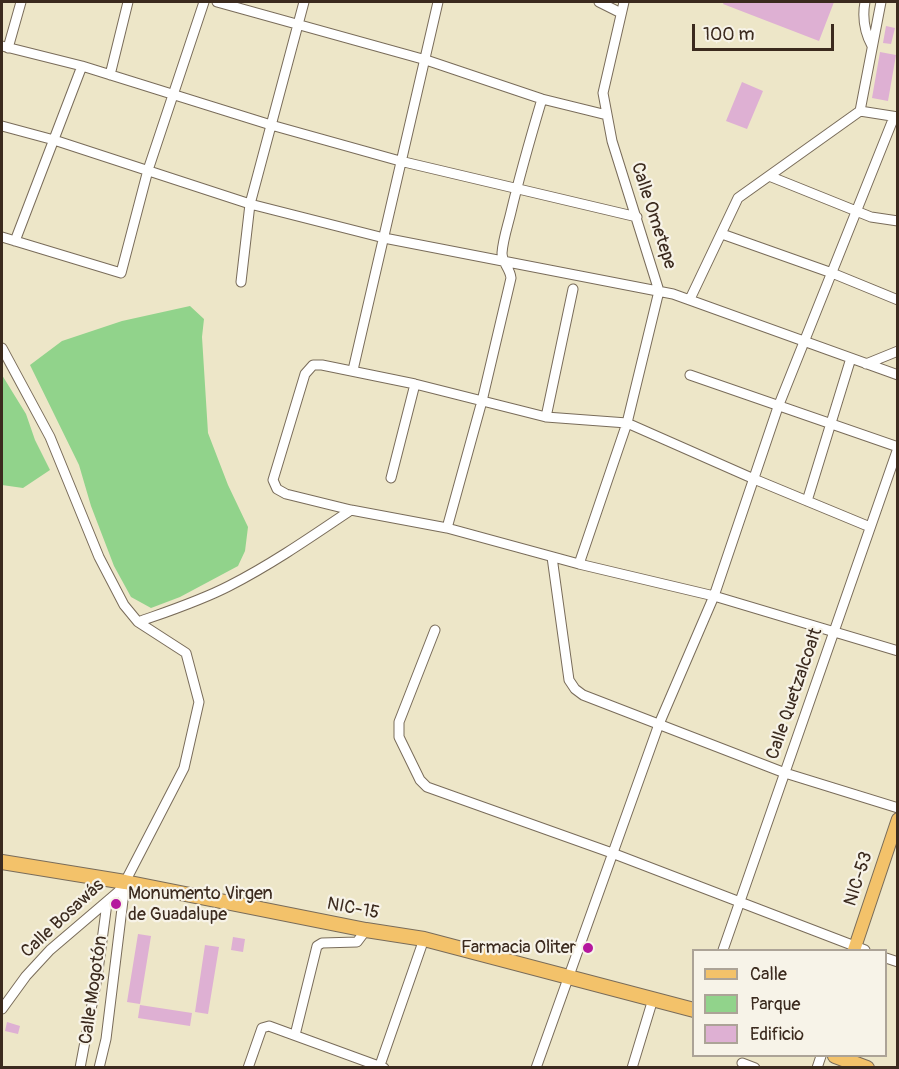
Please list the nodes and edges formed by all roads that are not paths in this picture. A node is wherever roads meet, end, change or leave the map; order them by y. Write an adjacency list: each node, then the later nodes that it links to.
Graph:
1 (21, 2): 14 (street)
2 (128, 2): 17 (street)
3 (204, 2): 18 (street)
4 (217, 2): 12 (street)
5 (304, 2): 12 (street)
6 (438, 2): 15 (street)
7 (599, 2): 11 (street)
8 (624, 2): 11 (street, Calle Ometepe)
9 (865, 2): 13 (street)
10 (881, 2): 13 (street)
11 (621, 13): 21 (street, Calle Ometepe)
12 (300, 24): 15 (street); 23 (street)
13 (872, 46): 20 (street)
14 (5, 47): 16 (street)
15 (426, 60): 19 (street); 26 (street)
16 (82, 66): 17 (street); 25 (street)
17 (110, 75): 18 (street)
18 (173, 95): 23 (street); 27 (street)
19 (542, 99): 21 (street); 29 (street)
20 (860, 111): 22 (street); 28 (street)
21 (607, 115): 32 (street, Calle Ometepe)
22 (896, 117): 31 (street)
23 (271, 125): 26 (street); 30 (street)
24 (2, 126): 25 (street)
25 (54, 140): 27 (street); 37 (street)
26 (400, 161): 29 (street); 36 (street)
27 (148, 170): 30 (street); 37 (street)
28 (769, 176): 31 (street); 34 (street)
29 (516, 190): 32 (street); 38 (street)
30 (250, 204): 36 (street); 40 (street)
31 (856, 212): 33 (street); 39 (street)
32 (637, 218): 42 (street, Calle Ometepe)
33 (897, 221)
34 (722, 234): 39 (street); 43 (street)
35 (2, 237): 37 (street)
36 (384, 238): 38 (street); 50 (street)
37 (15, 241)
38 (504, 262): 42 (street); 54 (street)
39 (832, 273): 44 (street); 45 (street)
40 (241, 282)
41 (573, 289): 56 (street)
42 (659, 291): 43 (street); 57 (street, Calle Ometepe)
43 (690, 299): 45 (street)
44 (897, 300)
45 (804, 342): 48 (street); 55 (street)
46 (2, 348): 69 (street)
47 (897, 351): 49 (street)
48 (852, 358): 49 (street); 58 (street)
49 (866, 364): 52 (street)
50 (353, 369): 53 (street); 63 (street)
51 (690, 375): 55 (street)
52 (897, 375)
53 (415, 384): 54 (street); 60 (street)
54 (482, 400): 56 (street); 65 (street)
55 (778, 407): 58 (street); 61 (street)
56 (546, 417): 57 (street)
57 (627, 423): 61 (street); 67 (street, Calle Ometepe)
58 (830, 425): 59 (street); 62 (street)
59 (897, 448): 64 (street, Calle Quetzalcoalt)
60 (392, 478)
61 (753, 479): 62 (street); 68 (street)
62 (807, 501): 64 (street)
63 (351, 510): 65 (street); 69 (street)
64 (870, 527): 71 (street, Calle Quetzalcoalt)
65 (447, 528): 66 (street)
66 (552, 557): 67 (street); 73 (street)
67 (579, 564): 68 (street)
68 (714, 596): 71 (street); 73 (street)
69 (138, 622): 79 (street)
70 (435, 630): 77 (street)
71 (834, 631): 72 (street); 74 (street, Calle Quetzalcoalt)
72 (897, 651)
73 (659, 724): 74 (street); 77 (street)
74 (785, 773): 75 (street); 81 (street, Calle Quetzalcoalt)
75 (897, 808)
76 (897, 819): 85 (main road, NIC-53 / NIC-53)
77 (612, 854): 81 (street); 86 (street)
78 (2, 862): 79 (highway, NIC-15 / NIC-15)
79 (125, 882): 80 (street, Calle Bosawás); 82 (highway, NIC-15 / NIC-15); 95 (street, Calle Mogotón)
80 (107, 903): 88 (street, Calle Bosawás); 94 (street)
81 (740, 903): 84 (street, Calle Quetzalcoalt); 85 (street)
82 (366, 930): 83 (highway, NIC-15 / NIC-15); 90 (street)
83 (424, 939): 86 (highway, NIC-15 / NIC-15); 93 (street)
84 (724, 949)
85 (858, 949)
86 (567, 977): 87 (highway, NIC-15 / NIC-15); 97 (street)
87 (653, 999): 89 (highway, NIC-15 / NIC-15); 98 (street)
88 (2, 1009)
89 (692, 1010)
90 (295, 1035): 93 (street); 96 (street)
91 (836, 1057): 100 (highway)
92 (742, 1062): 99 (street)
93 (381, 1067)
94 (80, 1068)
95 (99, 1068)
96 (248, 1068)
97 (536, 1068)
98 (632, 1068)
99 (755, 1068)
100 (867, 1068)

